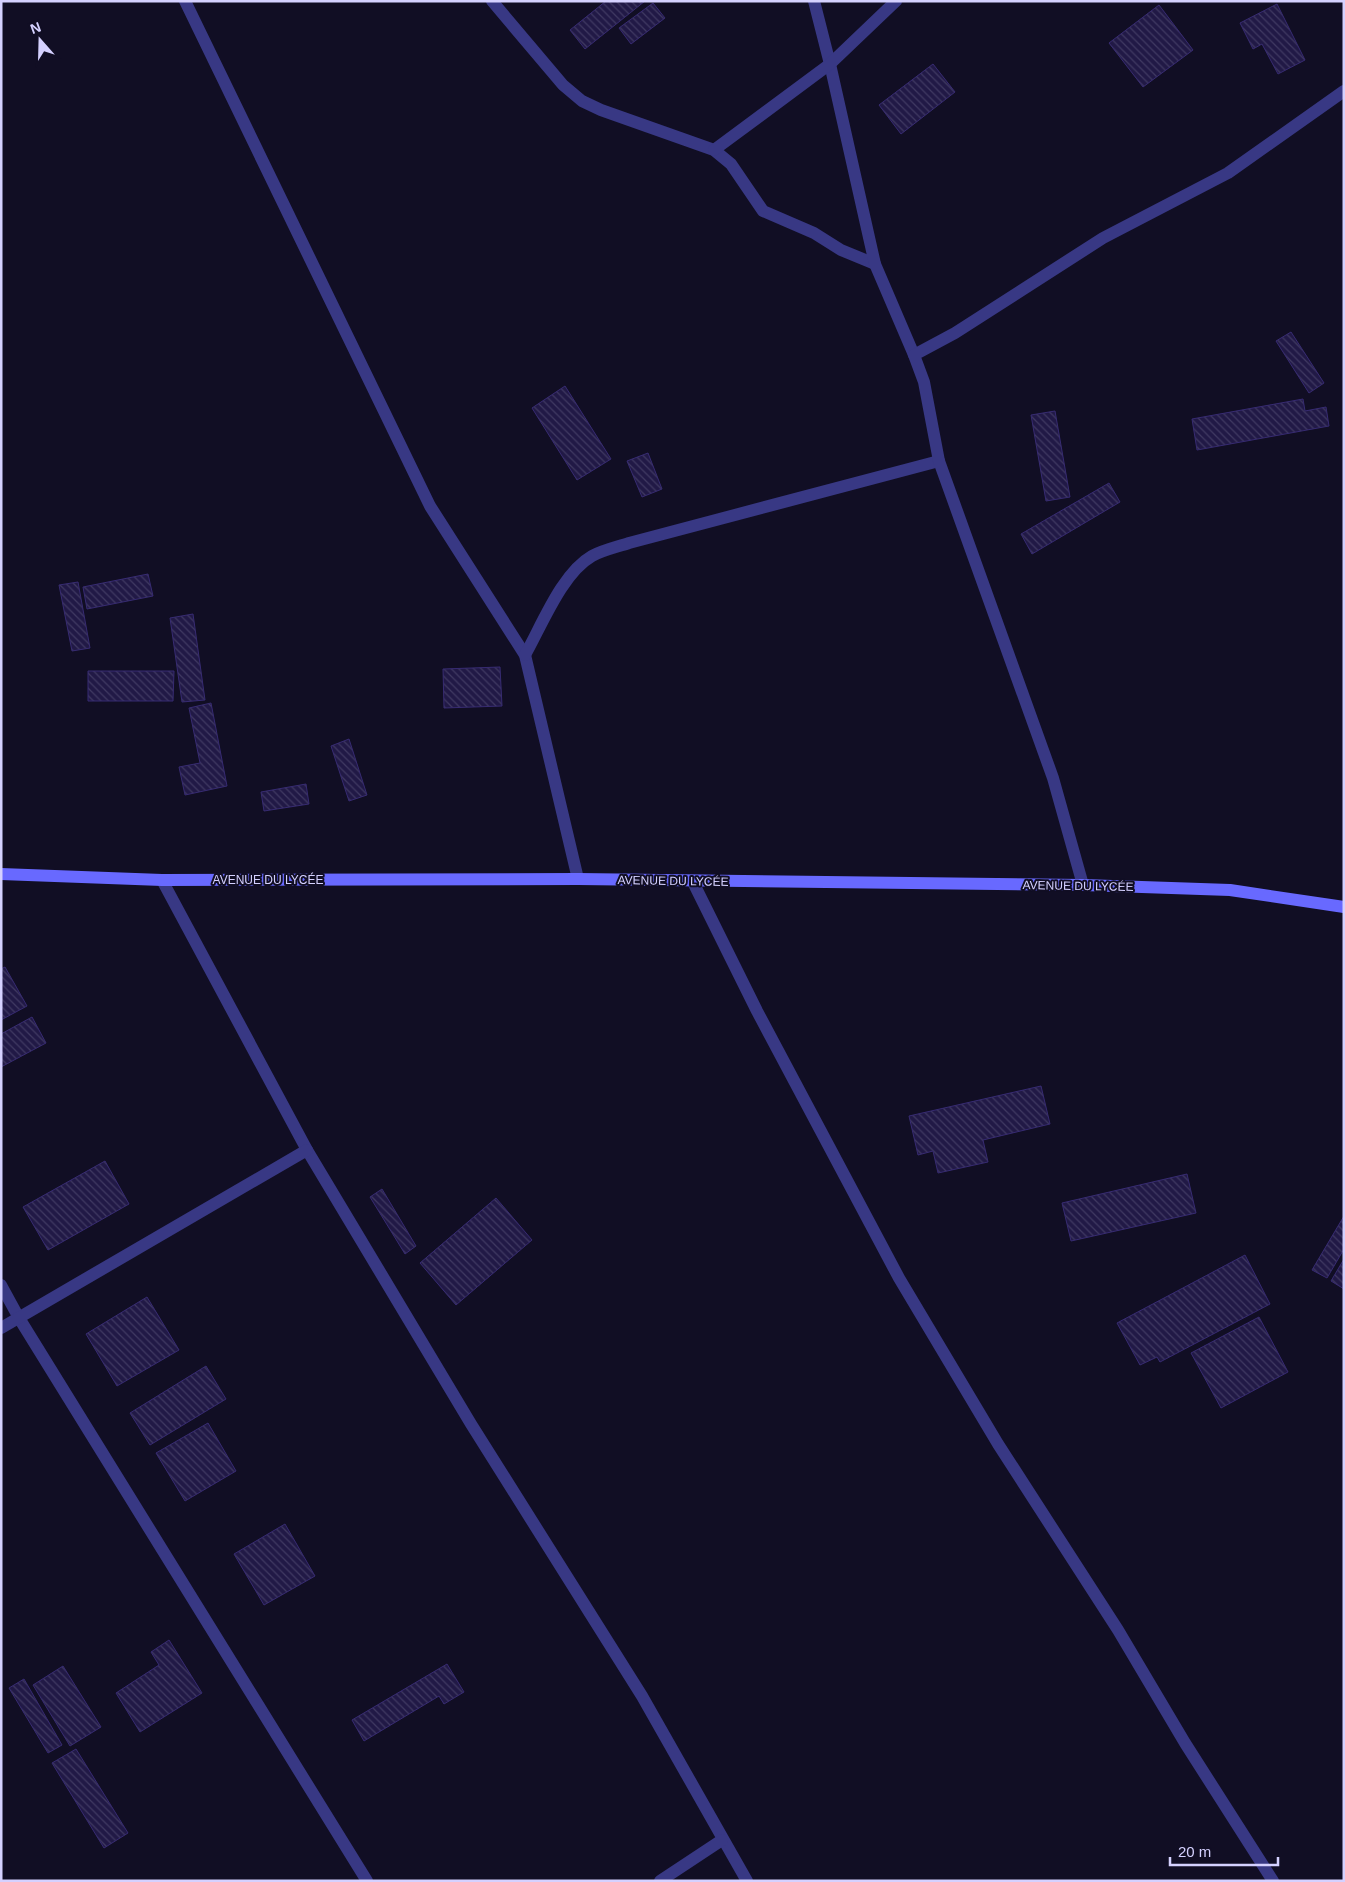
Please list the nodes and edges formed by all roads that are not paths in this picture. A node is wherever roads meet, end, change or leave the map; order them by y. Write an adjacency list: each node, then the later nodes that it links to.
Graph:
1 (185, 1): 11 (street)
2 (492, 1): 7 (street)
3 (814, 1): 5 (street)
4 (896, 1): 5 (street)
5 (830, 64): 7 (street); 8 (street)
6 (1344, 91): 9 (street)
7 (714, 150): 8 (street)
8 (875, 264): 9 (street)
9 (914, 355): 10 (street)
10 (939, 461): 11 (street); 16 (street)
11 (525, 655): 13 (street)
12 (1, 874): 14 (main road, AVENUE DU LYCÉE)
13 (578, 879): 14 (main road, AVENUE DU LYCÉE); 15 (main road, AVENUE DU LYCÉE)
14 (162, 880): 18 (street)
15 (693, 882): 16 (main road, AVENUE DU LYCÉE); 26 (street)
16 (1083, 885): 17 (main road, AVENUE DU LYCÉE)
17 (1344, 907)
18 (307, 1150): 20 (street); 22 (street)
19 (1, 1285): 20 (street)
20 (19, 1318): 21 (street); 23 (street)
21 (1, 1328)
22 (722, 1840): 24 (street); 25 (street)
23 (367, 1881)
24 (660, 1881)
25 (747, 1881)
26 (1273, 1881)

